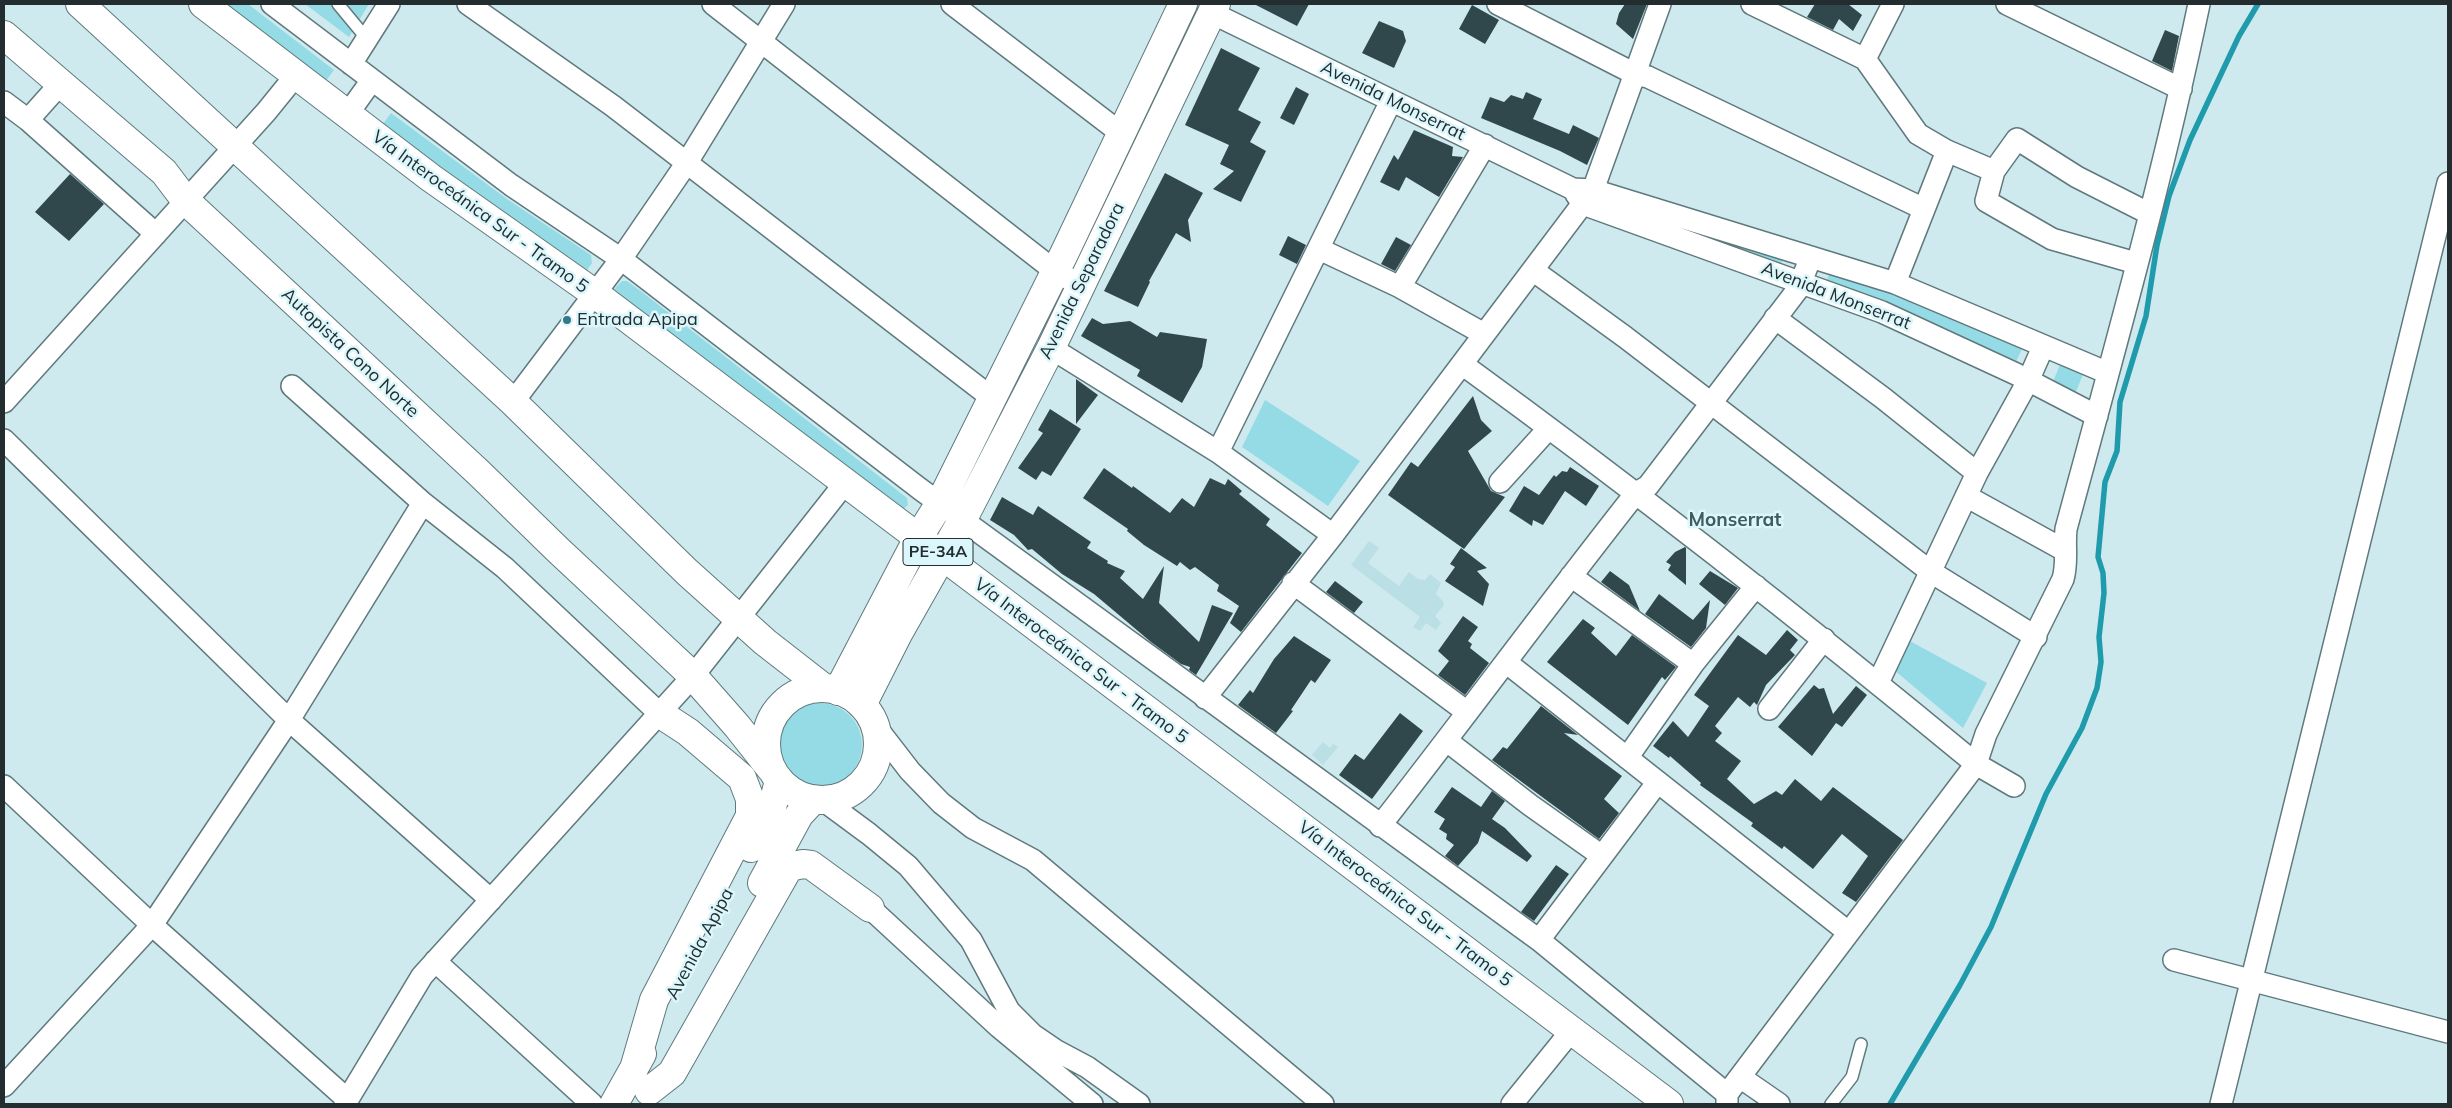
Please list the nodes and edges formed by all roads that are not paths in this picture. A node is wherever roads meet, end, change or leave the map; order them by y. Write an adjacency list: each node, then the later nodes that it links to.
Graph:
1 (80, 4): 34 (main road)
2 (203, 4): 24 (main road, Vía Interoceánica Sur - Tramo 5 / PE-34A)
3 (272, 4): 22 (street)
4 (338, 4): 19 (lane)
5 (389, 4): 19 (street)
6 (468, 4): 36 (street)
7 (713, 4): 20 (street)
8 (784, 4): 20 (street)
9 (952, 4): 32 (street)
10 (1183, 4): 32 (main road, Avenida Separadora)
11 (1498, 4): 23 (street)
12 (1660, 4): 23 (street)
13 (1752, 4): 21 (street)
14 (1893, 4): 21 (street)
15 (2007, 4): 27 (street)
16 (2199, 4): 27 (street)
17 (1214, 8): 28 (street, Avenida Monserrat); 52 (main road, Avenida Separadora)
18 (4, 35): 26 (main road, Autopista Cono Norte)
19 (367, 39): 22 (street)
20 (760, 42): 36 (street); 49 (street)
21 (1865, 59): 35 (street)
22 (351, 64): 25 (street)
23 (1635, 74): 39 (street); 41 (street)
24 (296, 75): 30 (main road, Vía Interoceánica Sur - Tramo 5 / PE-34A); 34 (street)
25 (372, 80): 30 (street); 46 (street)
26 (61, 83): 31 (street); 40 (main road, Autopista Cono Norte)
27 (2181, 89): 42 (street)
28 (1391, 101): 33 (street, Avenida Monserrat); 44 (street)
29 (4, 102): 31 (street)
30 (347, 115): 54 (main road, Vía Interoceánica Sur - Tramo 5 / PE-34A)
31 (28, 120): 43 (street)
32 (1122, 134): 49 (main road, Avenida Separadora)
33 (1486, 145): 39 (street, Avenida Monserrat); 53 (street)
34 (235, 147): 40 (street); 65 (main road)
35 (1947, 151): 37 (street); 41 (street)
36 (686, 164): 46 (street); 63 (street)
37 (1994, 170): 42 (street); 47 (street)
38 (2448, 183): 118 (street)
39 (1583, 194): 45 (street, Avenida Monserrat); 48 (street); 50 (street, Avenida Monserrat)
40 (186, 201): 43 (street); 92 (main road, Autopista Cono Norte)
41 (1924, 209): 51 (street)
42 (2150, 214): 47 (street)
43 (156, 234): 64 (street)
44 (1319, 249): 53 (street); 70 (street)
45 (1811, 257): 50 (street); 51 (street, Avenida Monserrat)
46 (621, 259): 54 (street); 77 (street)
47 (2136, 263): 60 (street)
48 (1534, 270): 56 (street); 66 (street)
49 (1055, 271): 52 (street); 63 (main road, Avenida Separadora)
50 (1801, 282): 55 (street); 61 (street, Avenida Monserrat)
51 (1895, 284): 57 (street, Avenida Monserrat)
52 (1080, 285): 58 (main road, Avenida Separadora)
53 (1400, 287): 56 (street)
54 (594, 294): 65 (street); 73 (main road, Vía Interoceánica Sur - Tramo 5 / PE-34A)
55 (1775, 318): 66 (street); 71 (street)
56 (1484, 334): 59 (street)
57 (2044, 347): 60 (street, Avenida Monserrat); 61 (street)
58 (1051, 348): 70 (street); 78 (main road, Avenida Separadora)
59 (1462, 364): 68 (street); 79 (street)
60 (2108, 373): 67 (street)
61 (2028, 381): 67 (street, Avenida Monserrat); 71 (street)
62 (292, 386): 76 (street)
63 (992, 398): 77 (main road, Avenida Separadora)
64 (4, 402)
65 (513, 402): 87 (main road)
66 (1710, 404): 74 (street); 83 (street)
67 (2097, 416): 81 (street)
68 (1549, 428): 72 (street); 74 (street)
69 (4, 440): 100 (street)
70 (1218, 452): 79 (street)
71 (1977, 473): 75 (street)
72 (1500, 482)
73 (845, 484): 80 (main road, Vía Interoceánica Sur - Tramo 5 / PE-34A); 87 (street)
74 (1636, 494): 84 (street); 86 (street)
75 (1966, 496): 81 (street); 83 (street)
76 (423, 503): 98 (street); 100 (street)
77 (940, 503): 78 (street); 80 (main road, Avenida Separadora)
78 (963, 519): 82 (main road, Avenida Separadora); 95 (street)
79 (1333, 535): 85 (street)
80 (918, 538): 82 (main road, Vía Interoceánica Sur - Tramo 5 / PE-34A); 94 (main road)
81 (2064, 550): 88 (street)
82 (943, 555): 99 (main road); 119 (main road, Vía Interoceánica Sur - Tramo 5 / PE-34A)
83 (1931, 572): 88 (street); 93 (street)
84 (1570, 576): 90 (street); 91 (street)
85 (1293, 583): 95 (street); 97 (street)
86 (1756, 586): 89 (street); 91 (street)
87 (740, 618): 92 (street); 94 (main road)
88 (2036, 637): 103 (street)
89 (1824, 639): 93 (street); 96 (street)
90 (1507, 663): 97 (street); 102 (street)
91 (1693, 664): 102 (street)
92 (693, 676): 98 (street); 104 (main road, Autopista Cono Norte)
93 (1878, 682): 103 (street)
94 (831, 689): 99 (main road); 104 (main road)
95 (1205, 698): 109 (street)
96 (1769, 709)
97 (1467, 712): 101 (street)
98 (659, 713): 111 (street); 122 (main road)
99 (869, 716): 108 (main road); 132 (street)
100 (289, 720): 111 (street); 113 (street)
101 (1446, 741): 109 (street); 110 (street)
102 (1627, 758): 105 (street)
103 (1976, 764): 107 (street); 114 (street)
104 (775, 775): 108 (main road); 122 (main road, Avenida Apipa)
105 (1658, 782): 110 (street); 114 (street)
106 (4, 786): 113 (street)
107 (2014, 786)
108 (818, 800): 125 (main road, Avenida Apipa); 127 (street)
109 (1380, 826): 115 (street)
110 (1602, 856): 115 (street)
111 (491, 900): 117 (street)
112 (870, 908): 125 (main road); 131 (street)
113 (152, 926): 124 (street); 128 (street)
114 (1848, 932): 123 (street)
115 (1539, 940): 126 (street)
116 (2174, 960): 118 (street)
117 (435, 961): 128 (street); 129 (street)
118 (2252, 979): 120 (street); 137 (street)
119 (1572, 1030): 133 (street); 134 (main road, Vía Interoceánica Sur - Tramo 5 / PE-34A)
120 (2448, 1032)
121 (1861, 1044): 136 (lane)
122 (634, 1069): 130 (main road, Avenida Apipa)
123 (1740, 1077): 126 (street); 135 (street)
124 (4, 1086)
125 (646, 1098)
126 (1727, 1099)
127 (1126, 1101)
128 (347, 1102)
129 (592, 1104)
130 (614, 1104)
131 (1092, 1104)
132 (1324, 1104)
133 (1512, 1104)
134 (1669, 1104)
135 (1779, 1104)
136 (1830, 1104)
137 (2221, 1104)

